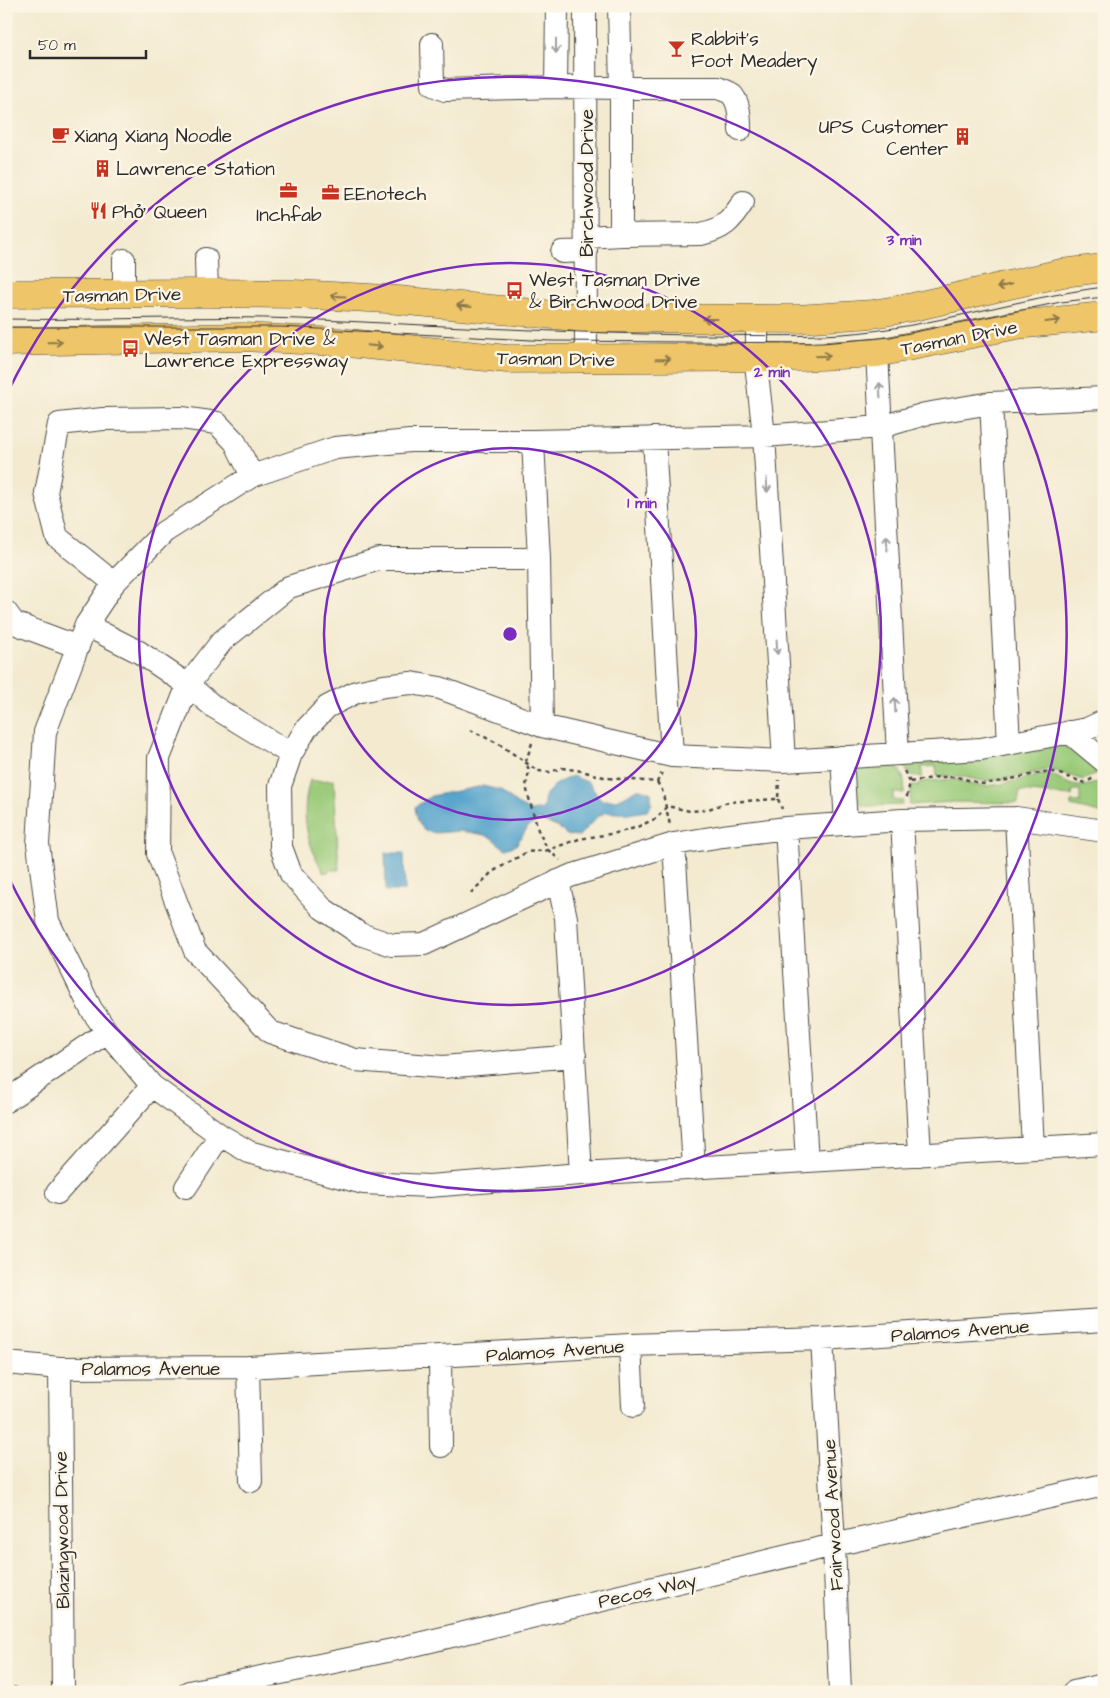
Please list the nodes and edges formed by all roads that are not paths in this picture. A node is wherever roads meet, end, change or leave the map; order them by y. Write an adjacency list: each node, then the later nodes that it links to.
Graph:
1 (556, 6): 5 (street, one-way to 5)
2 (585, 6): 6 (street, Birchwood Drive)
3 (619, 6): 7 (street)
4 (432, 44): 5 (street)
5 (556, 87): 6 (street)
6 (585, 88): 7 (street); 11 (street, Birchwood Drive)
7 (621, 88): 8 (street); 10 (street)
8 (740, 130)
9 (743, 202): 10 (street)
10 (621, 235): 11 (street)
11 (586, 244): 12 (street); 20 (street, Birchwood Drive)
12 (562, 252)
13 (206, 259): 16 (street)
14 (124, 260): 18 (street)
15 (1104, 268): 21 (main road, Tasman Drive, one-way to 21)
16 (207, 293): 18 (main road, Tasman Drive); 20 (main road, Tasman Drive, one-way to 16)
17 (6, 294): 18 (main road, Tasman Drive)
18 (124, 294)
19 (1104, 316): 23 (main road, Tasman Drive, one-way to 19)
20 (586, 318): 21 (main road, Tasman Drive, one-way to 20); 25 (street, Birchwood Drive)
21 (757, 319): 24 (street)
22 (6, 342): 25 (main road, Tasman Drive, one-way to 25)
23 (877, 353): 24 (main road, Tasman Drive, one-way to 23); 28 (street, one-way to 23)
24 (757, 357): 25 (main road, Tasman Drive, one-way to 24); 29 (street)
25 (586, 359)
26 (1104, 398): 27 (street)
27 (991, 403): 28 (street); 42 (street)
28 (881, 427): 29 (street); 44 (street, one-way to 28)
29 (764, 436): 30 (street); 47 (street, one-way to 47)
30 (654, 438): 31 (street); 45 (street)
31 (533, 441): 32 (street); 33 (street)
32 (252, 476): 34 (street); 34 (street)
33 (539, 559): 38 (street); 40 (street)
34 (114, 583): 36 (street)
35 (6, 612): 37 (street)
36 (86, 625): 37 (street); 38 (street)
37 (78, 647): 56 (street)
38 (188, 685): 43 (street); 57 (street)
39 (1104, 721): 41 (street)
40 (540, 725): 43 (street); 45 (street)
41 (1070, 732): 42 (street); 48 (street)
42 (1009, 743): 44 (street)
43 (291, 754): 55 (street)
44 (898, 754): 46 (street)
45 (668, 755): 47 (street)
46 (842, 757): 47 (street); 51 (street)
47 (782, 761)
48 (1101, 768)
49 (1016, 818): 50 (street); 53 (street); 62 (street)
50 (902, 820): 51 (street); 63 (street)
51 (846, 824): 52 (street)
52 (786, 828): 54 (street); 64 (street)
53 (1104, 831)
54 (674, 844): 55 (street); 65 (street)
55 (564, 879): 57 (street)
56 (107, 1032): 58 (street); 59 (street)
57 (575, 1056): 66 (street)
58 (152, 1086): 60 (street); 68 (street)
59 (6, 1101)
60 (220, 1135): 66 (street); 67 (street)
61 (1104, 1144): 62 (street)
62 (1033, 1148): 63 (street)
63 (920, 1155): 64 (street)
64 (807, 1161): 65 (street)
65 (694, 1168): 66 (street)
66 (581, 1174)
67 (186, 1187)
68 (57, 1193)
69 (1104, 1320): 70 (street, Palamos Avenue)
70 (822, 1339): 71 (street, Palamos Avenue); 80 (street, Fairwood Avenue)
71 (630, 1345): 72 (street, Palamos Avenue); 76 (street)
72 (440, 1357): 74 (street, Palamos Avenue); 77 (street)
73 (6, 1363): 75 (street, Palamos Avenue)
74 (248, 1367): 75 (street, Palamos Avenue); 78 (street)
75 (60, 1368): 82 (street, Blazingwood Drive)
76 (633, 1406)
77 (441, 1446)
78 (251, 1481)
79 (1104, 1485): 80 (street, Pecos Way)
80 (834, 1545): 83 (street, Pecos Way); 84 (street, Fairwood Avenue)
81 (1104, 1685): 85 (street)
82 (63, 1692)
83 (189, 1692)
84 (840, 1692)
85 (1074, 1692)

